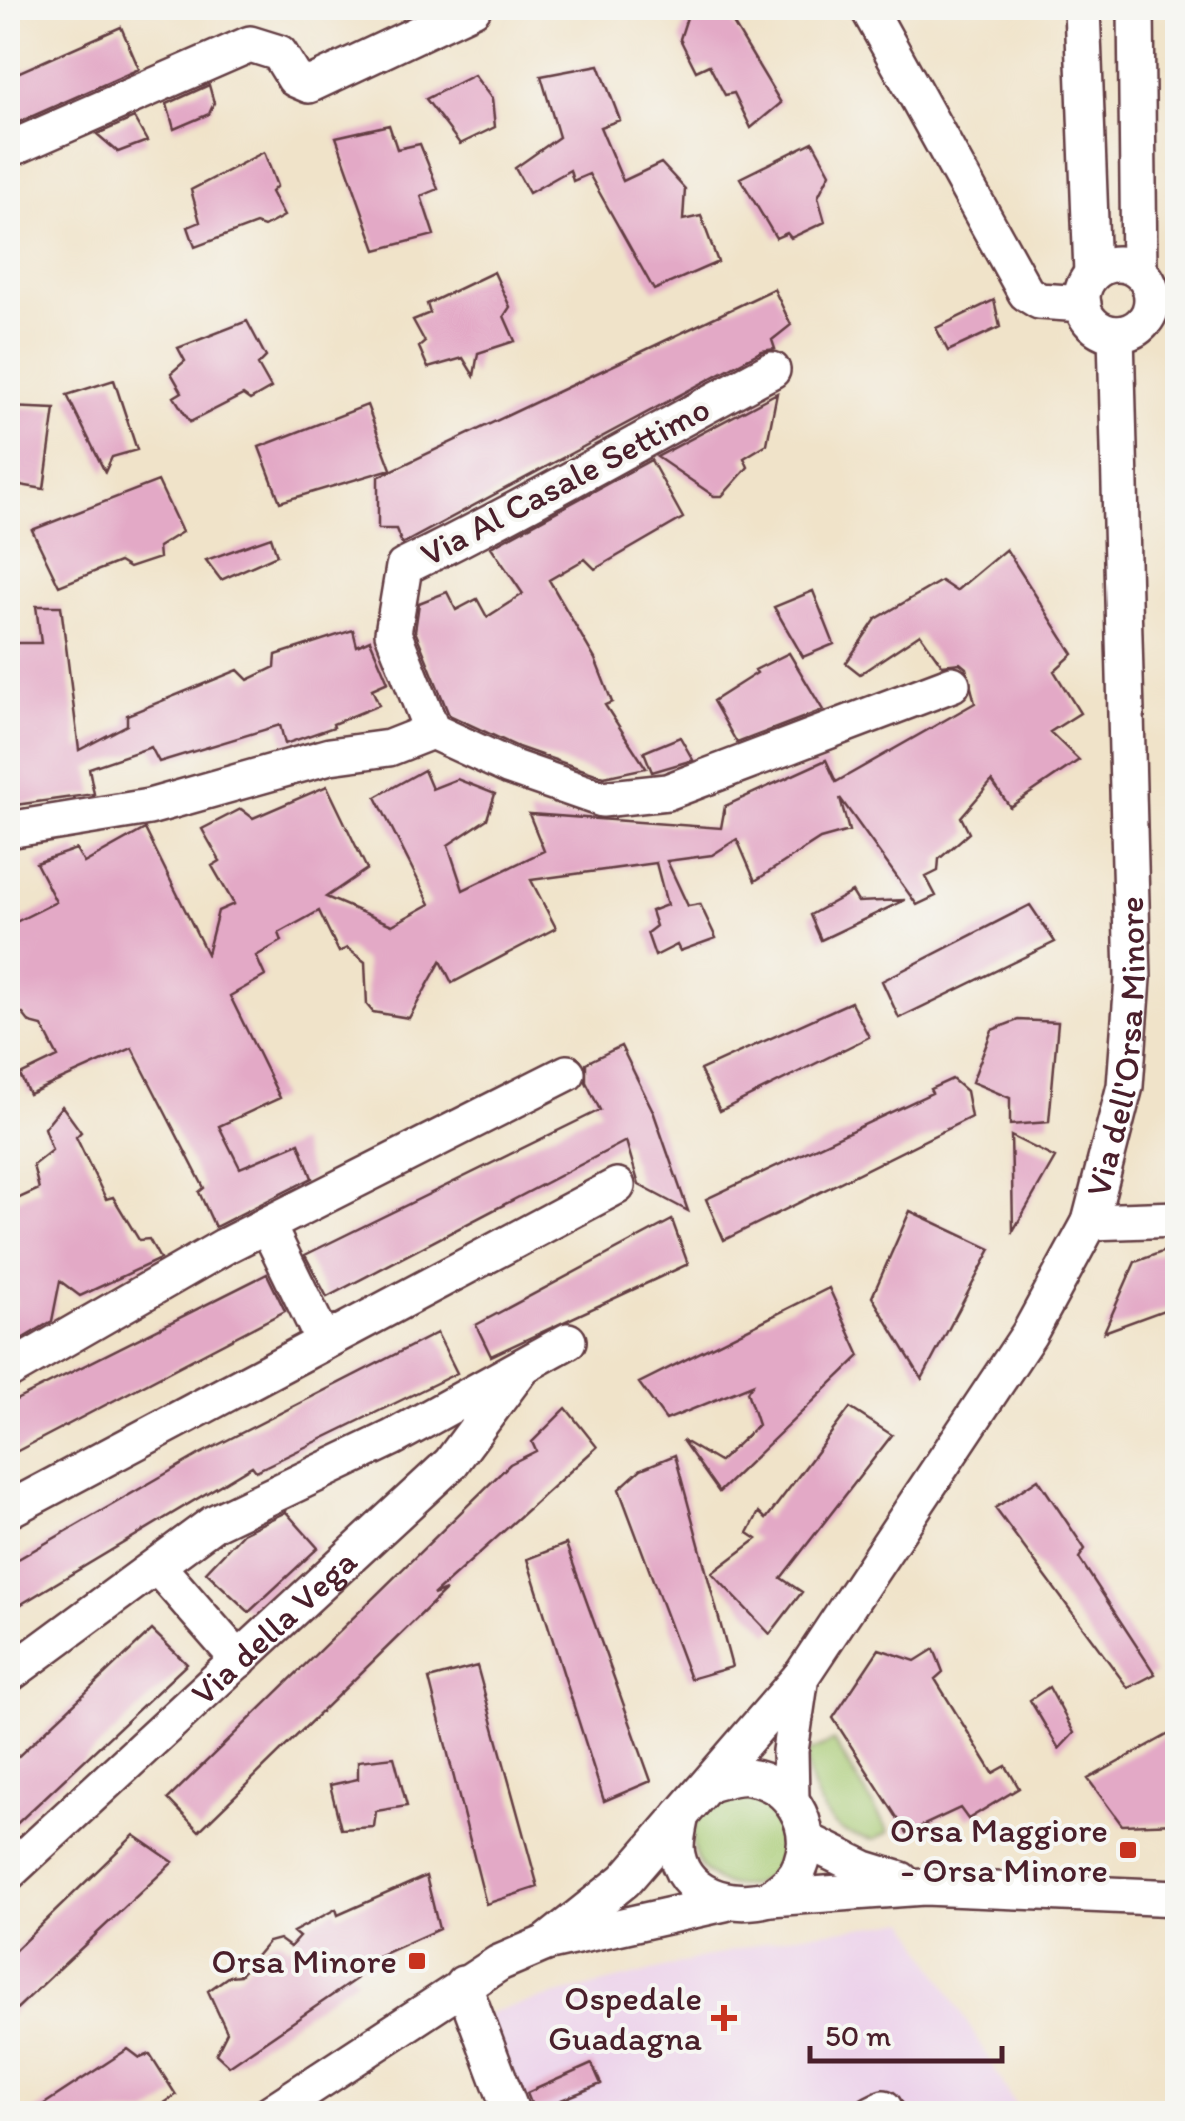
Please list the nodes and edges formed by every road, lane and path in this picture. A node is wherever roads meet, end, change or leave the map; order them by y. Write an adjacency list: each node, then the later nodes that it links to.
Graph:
1 (473, 8): 5 (street)
2 (868, 8): 7 (street)
3 (1082, 8): 7 (street)
4 (1136, 8): 6 (street)
5 (8, 150)
6 (1139, 272): 7 (street); 8 (street)
7 (1087, 289): 9 (street)
8 (1165, 306): 9 (street)
9 (1116, 334): 17 (street, Via dell'Orsa Minore)
10 (772, 370): 12 (street, Via Al Casale Settimo)
11 (952, 684): 12 (street)
12 (432, 730): 13 (street)
13 (8, 830)
14 (567, 1073): 18 (street)
15 (617, 1186): 20 (street)
16 (1178, 1219): 17 (street)
17 (1090, 1222): 27 (street, Via dell'Orsa Minore)
18 (267, 1225): 20 (street); 22 (street)
19 (568, 1341): 21 (street)
20 (324, 1342): 23 (street)
21 (523, 1366): 24 (street); 25 (street, Via della Vega)
22 (8, 1371)
23 (8, 1510)
24 (157, 1566): 25 (street); 26 (street)
25 (239, 1660): 32 (street, Via della Vega)
26 (8, 1675)
27 (802, 1676): 28 (street, Via dell'Orsa Minore); 29 (street)
28 (709, 1784): 29 (street); 30 (street)
29 (791, 1799): 31 (street)
30 (680, 1815): 36 (street); 37 (street)
31 (806, 1840): 33 (street); 34 (street)
32 (8, 1874)
33 (924, 1887): 34 (street); 35 (street)
34 (770, 1898): 36 (street)
35 (1178, 1898)
36 (724, 1903): 37 (street)
37 (546, 1943): 38 (street)
38 (463, 1984): 39 (street); 40 (street)
39 (269, 2114)
40 (512, 2114)
41 (872, 2114): 42 (street)
42 (887, 2114)

